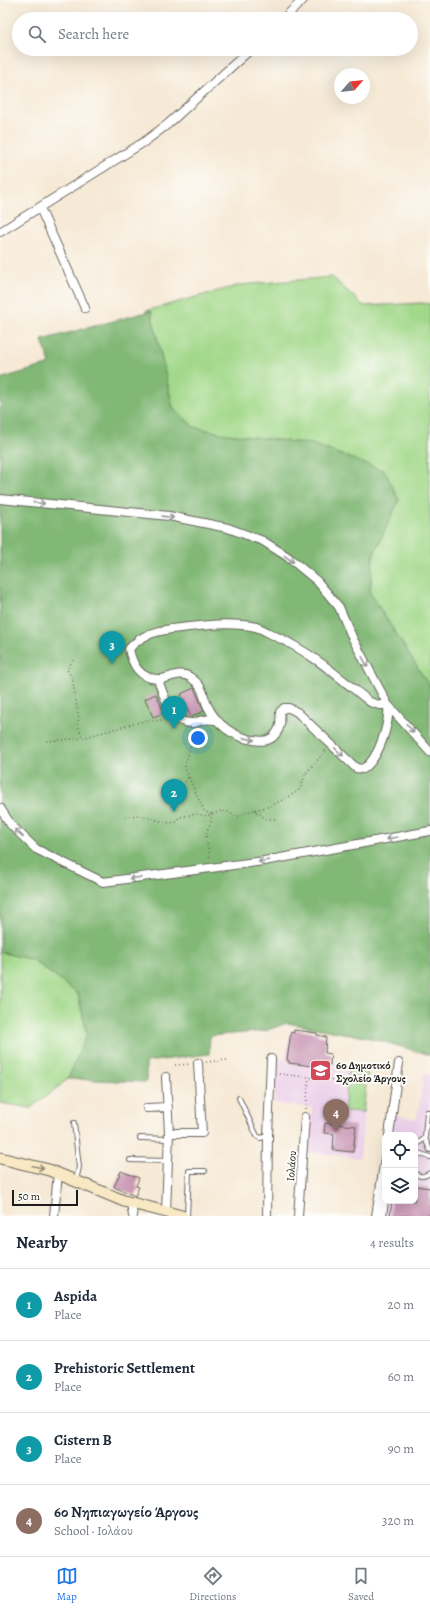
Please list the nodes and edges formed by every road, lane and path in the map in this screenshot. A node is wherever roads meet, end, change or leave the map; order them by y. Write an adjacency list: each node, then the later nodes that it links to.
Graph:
1 (303, 0): 2 (street)
2 (290, 12)
3 (243, 56): 4 (street)
4 (40, 208): 5 (street); 6 (street)
5 (0, 232)
6 (86, 308)
7 (0, 499): 10 (street, one-way to 10)
8 (72, 660): 14 (path)
9 (158, 680): 10 (street); 11 (street); 12 (street)
10 (388, 705): 16 (street, one-way to 10); 17 (street, one-way to 17)
11 (175, 716): 13 (street); 14 (path)
12 (216, 720): 13 (street); 16 (street, one-way to 16)
13 (194, 723): 18 (path)
14 (82, 738): 15 (path)
15 (47, 741)
16 (331, 744): 21 (path)
17 (430, 752)
18 (188, 777): 19 (path); 22 (path)
19 (182, 797)
20 (0, 808): 26 (street, one-way to 20)
21 (255, 810): 22 (path); 24 (path)
22 (211, 814): 23 (path); 26 (path)
23 (125, 818)
24 (278, 819)
25 (430, 831): 26 (street, one-way to 26)
26 (212, 868)
27 (271, 1059): 32 (street)
28 (228, 1060): 30 (path)
29 (399, 1062): 44 (street)
30 (198, 1063): 31 (path); 45 (street)
31 (175, 1065)
32 (271, 1073): 34 (path); 46 (street)
33 (166, 1077): 37 (street)
34 (309, 1077): 35 (path); 39 (path)
35 (344, 1081)
36 (239, 1098): 46 (lane)
37 (168, 1107): 38 (street); 45 (street)
38 (147, 1108)
39 (306, 1108)
40 (430, 1112): 42 (lane)
41 (305, 1117): 70 (street, Ιολάου)
42 (428, 1118): 48 (lane)
43 (74, 1123): 61 (lane)
44 (388, 1132)
45 (169, 1136): 47 (lane); 55 (street)
46 (268, 1136): 69 (street)
47 (140, 1138)
48 (425, 1138): 49 (lane); 50 (lane)
49 (418, 1144)
50 (430, 1150)
51 (418, 1153): 52 (lane)
52 (430, 1157)
53 (0, 1158): 58 (main road, one-way to 58)
54 (130, 1160): 55 (lane)
55 (168, 1161): 64 (street)
56 (383, 1168): 71 (street)
57 (205, 1171): 68 (lane)
58 (58, 1173): 61 (main road); 65 (street)
59 (430, 1173): 60 (lane)
60 (418, 1175)
61 (76, 1180): 62 (main road)
62 (132, 1203): 64 (main road); 66 (street)
63 (384, 1204): 72 (street)
64 (166, 1212): 67 (main road)
65 (54, 1216)
66 (132, 1216)
67 (182, 1216)
68 (187, 1216)
69 (266, 1216)
70 (298, 1216)
71 (376, 1216)
72 (382, 1216)

